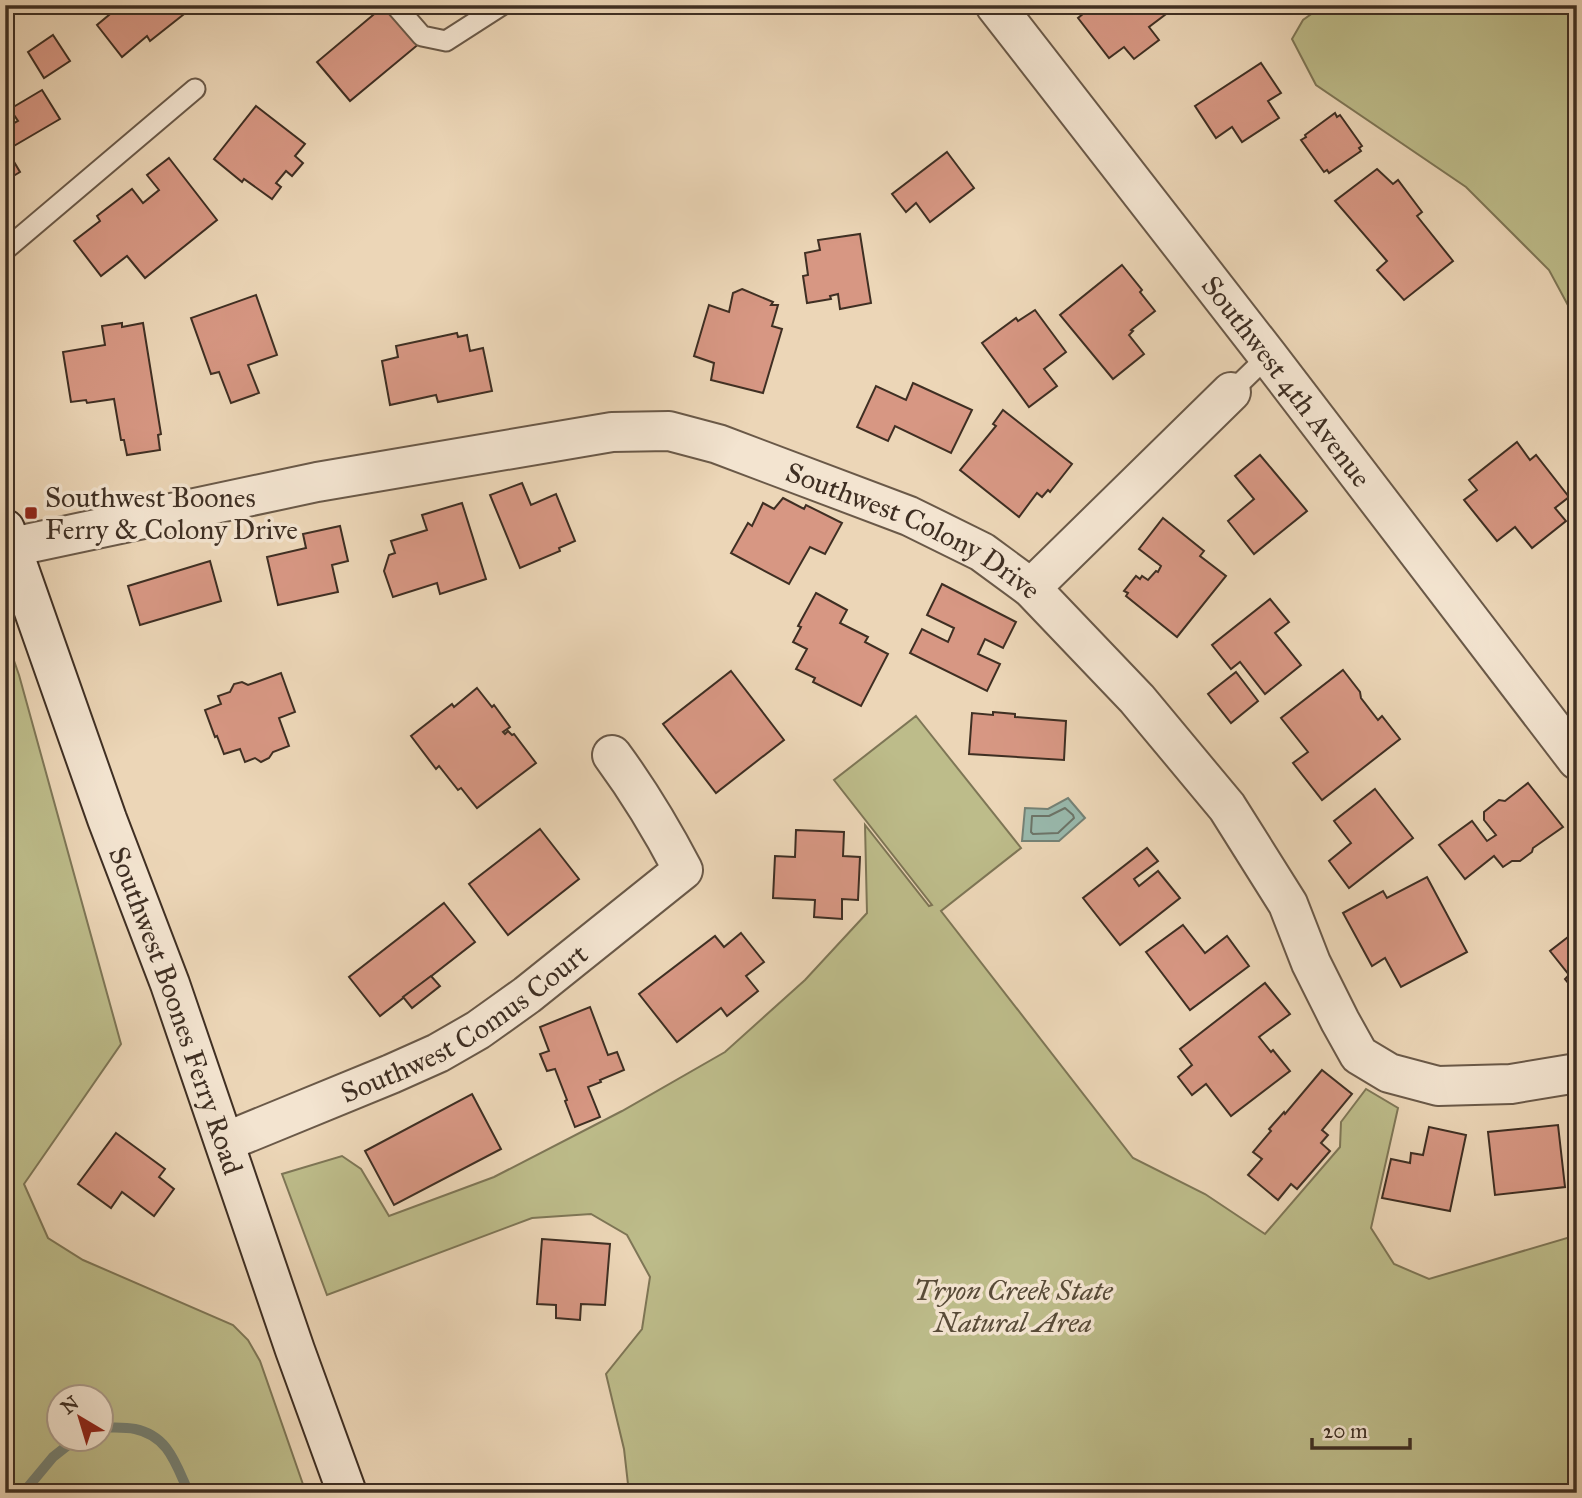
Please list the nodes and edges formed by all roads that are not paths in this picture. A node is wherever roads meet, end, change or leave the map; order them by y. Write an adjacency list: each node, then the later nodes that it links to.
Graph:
1 (396, 5): 2 (lane)
2 (502, 5)
3 (995, 5): 6 (street, Southwest 4th Avenue)
4 (195, 89): 5 (lane)
5 (5, 250)
6 (1268, 356): 7 (lane); 11 (street, Southwest 4th Avenue)
7 (1231, 392): 9 (street)
8 (8, 538): 9 (street, Southwest Colony Drive); 13 (street, Southwest Boones Ferry Road)
9 (1031, 588): 12 (street, Southwest Colony Drive)
10 (612, 755): 13 (street, Southwest Comus Court)
11 (1577, 760)
12 (1577, 1073)
13 (225, 1142): 14 (street, Southwest Boones Ferry Road)
14 (346, 1489)

